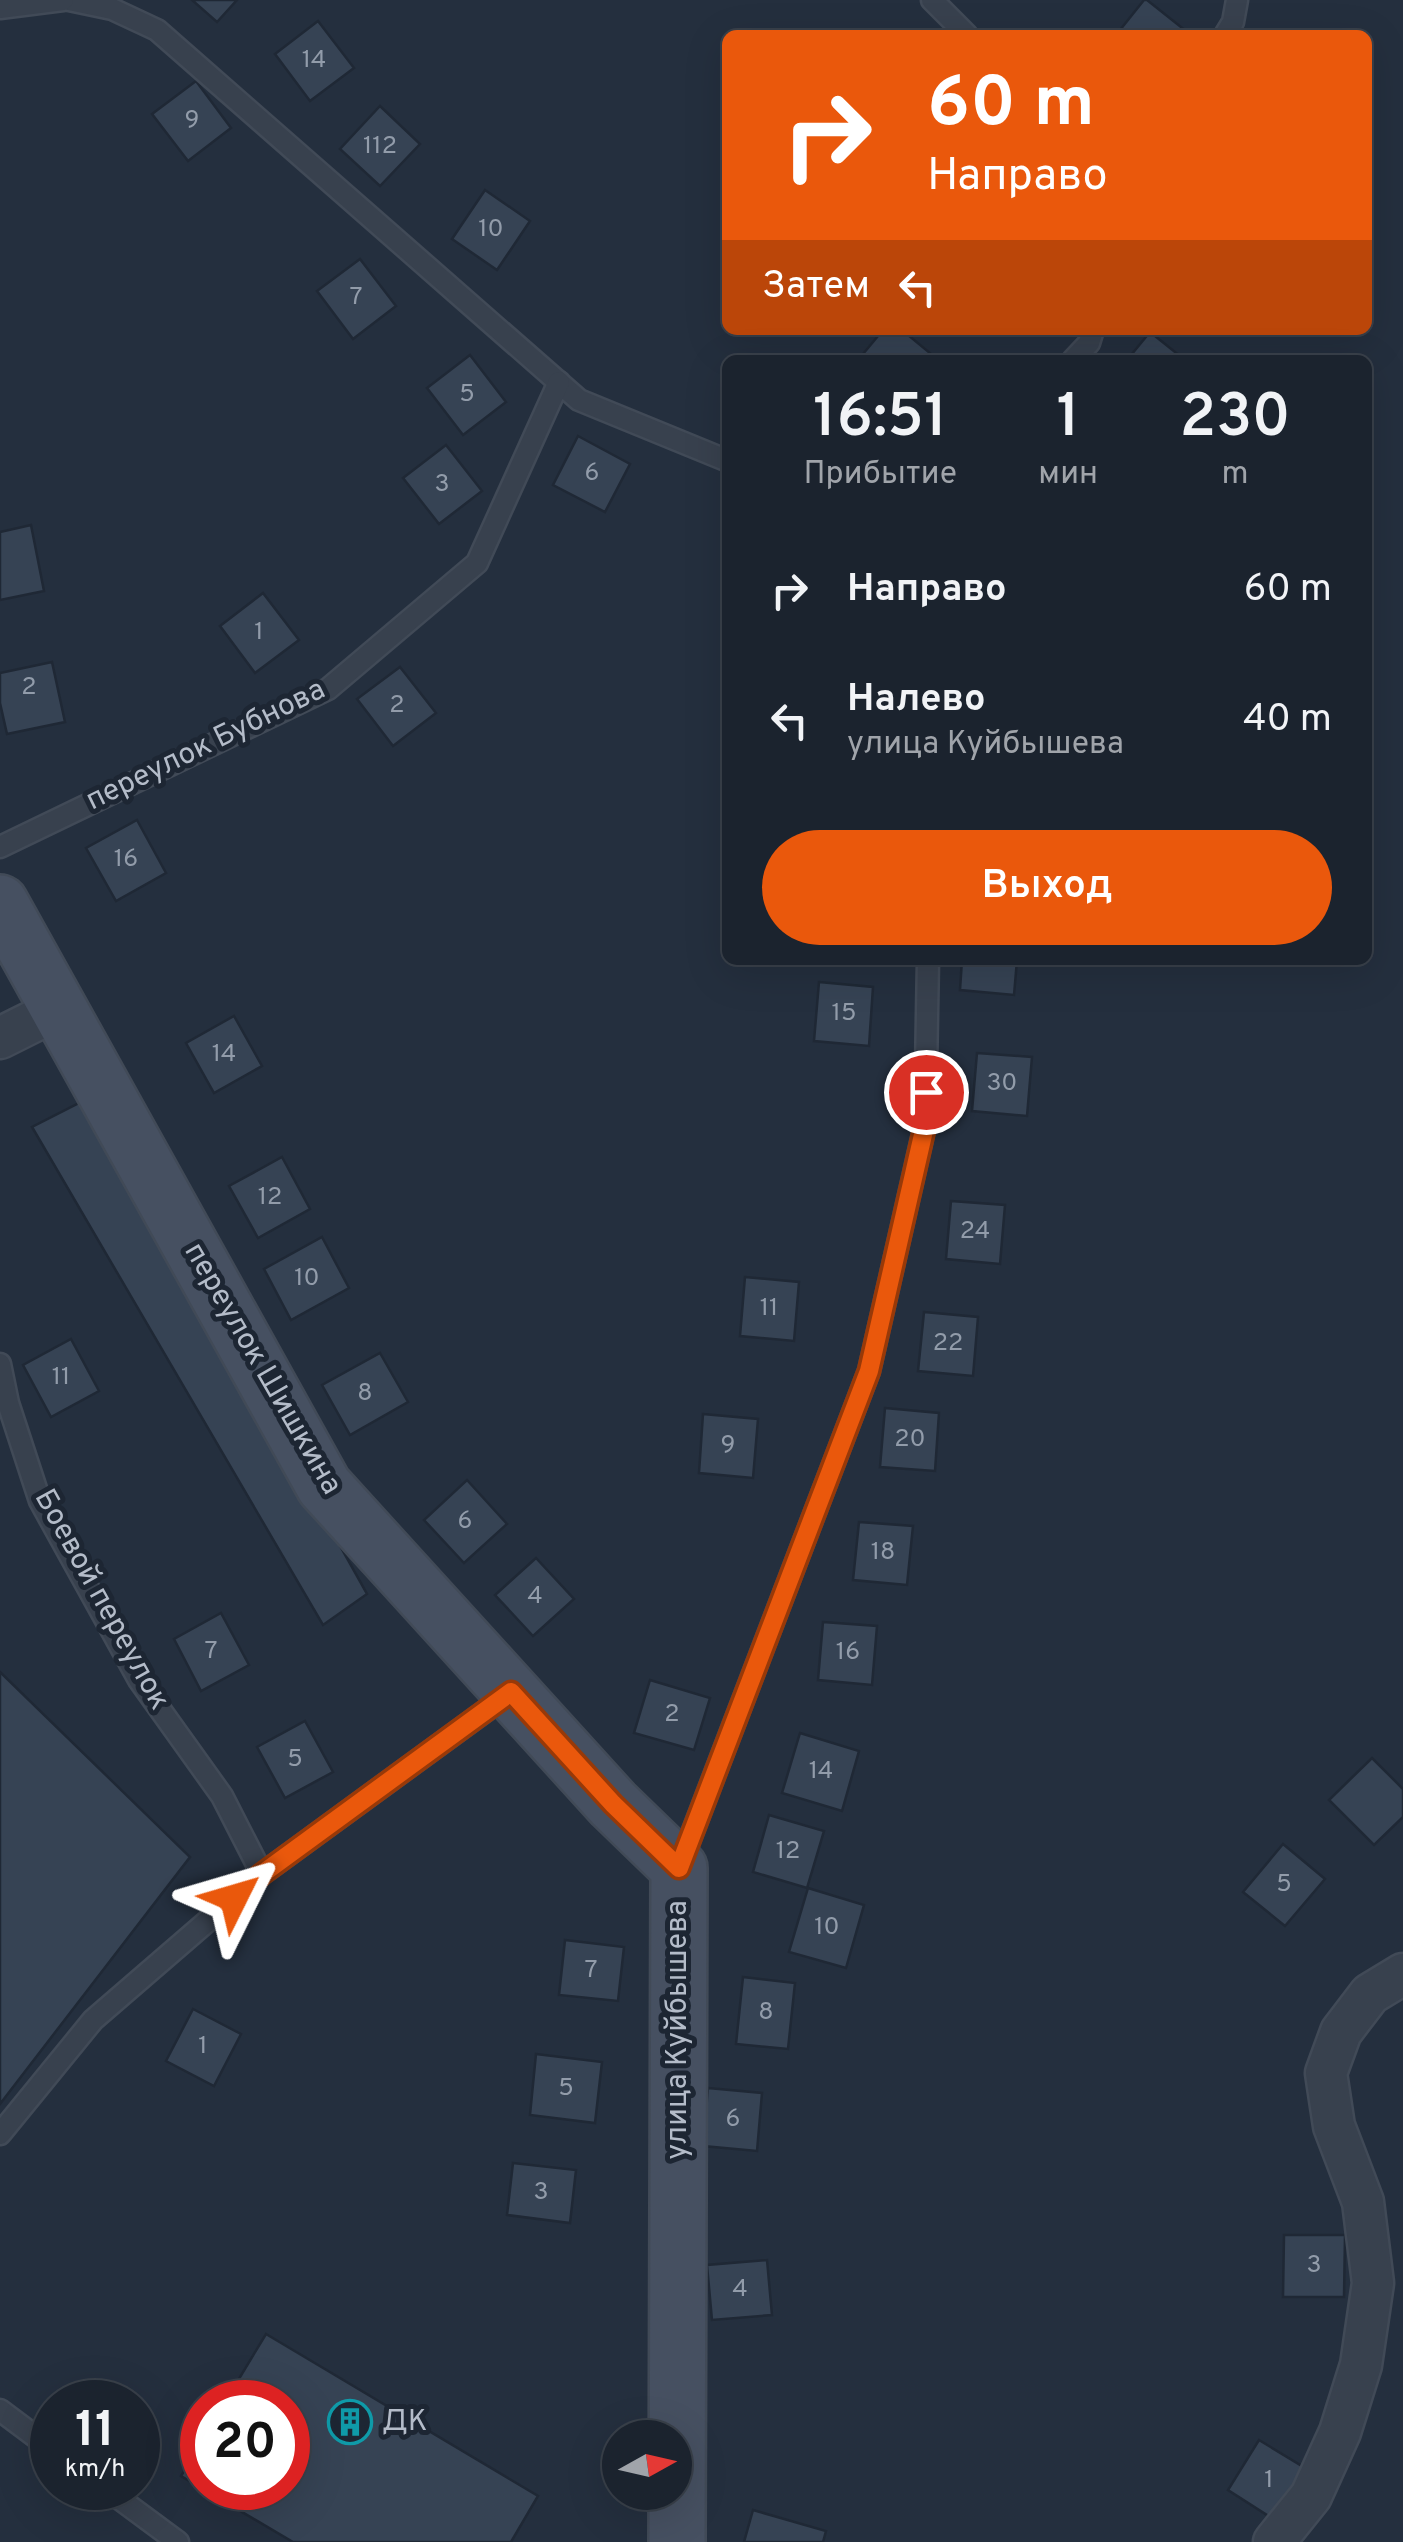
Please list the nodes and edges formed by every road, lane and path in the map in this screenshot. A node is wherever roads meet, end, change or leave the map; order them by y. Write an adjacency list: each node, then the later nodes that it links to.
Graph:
1 (66, 0): 4 (lane); 7 (lane)
2 (932, 0): 5 (lane)
3 (1237, 0): 6 (lane)
4 (0, 8)
5 (962, 30)
6 (1228, 30)
7 (559, 382): 8 (lane); 9 (lane, переулок Бубнова)
8 (722, 459)
9 (0, 846)
10 (0, 904): 12 (street, переулок Шишкина)
11 (928, 965): 16 (lane, улица Куйбышева)
12 (58, 1009): 13 (street); 15 (street, переулок Шишкина)
13 (0, 1038)
14 (0, 1364): 17 (lane, Боевой переулок)
15 (511, 1692): 16 (street, переулок Шишкина); 17 (lane)
16 (679, 1868): 24 (street, улица Куйбышева)
17 (262, 1874): 19 (lane)
18 (1403, 1974): 25 (street)
19 (0, 2134)
20 (0, 2410): 21 (lane)
21 (30, 2432)
22 (135, 2510): 23 (lane)
23 (178, 2542)
24 (677, 2542)
25 (1274, 2542)

